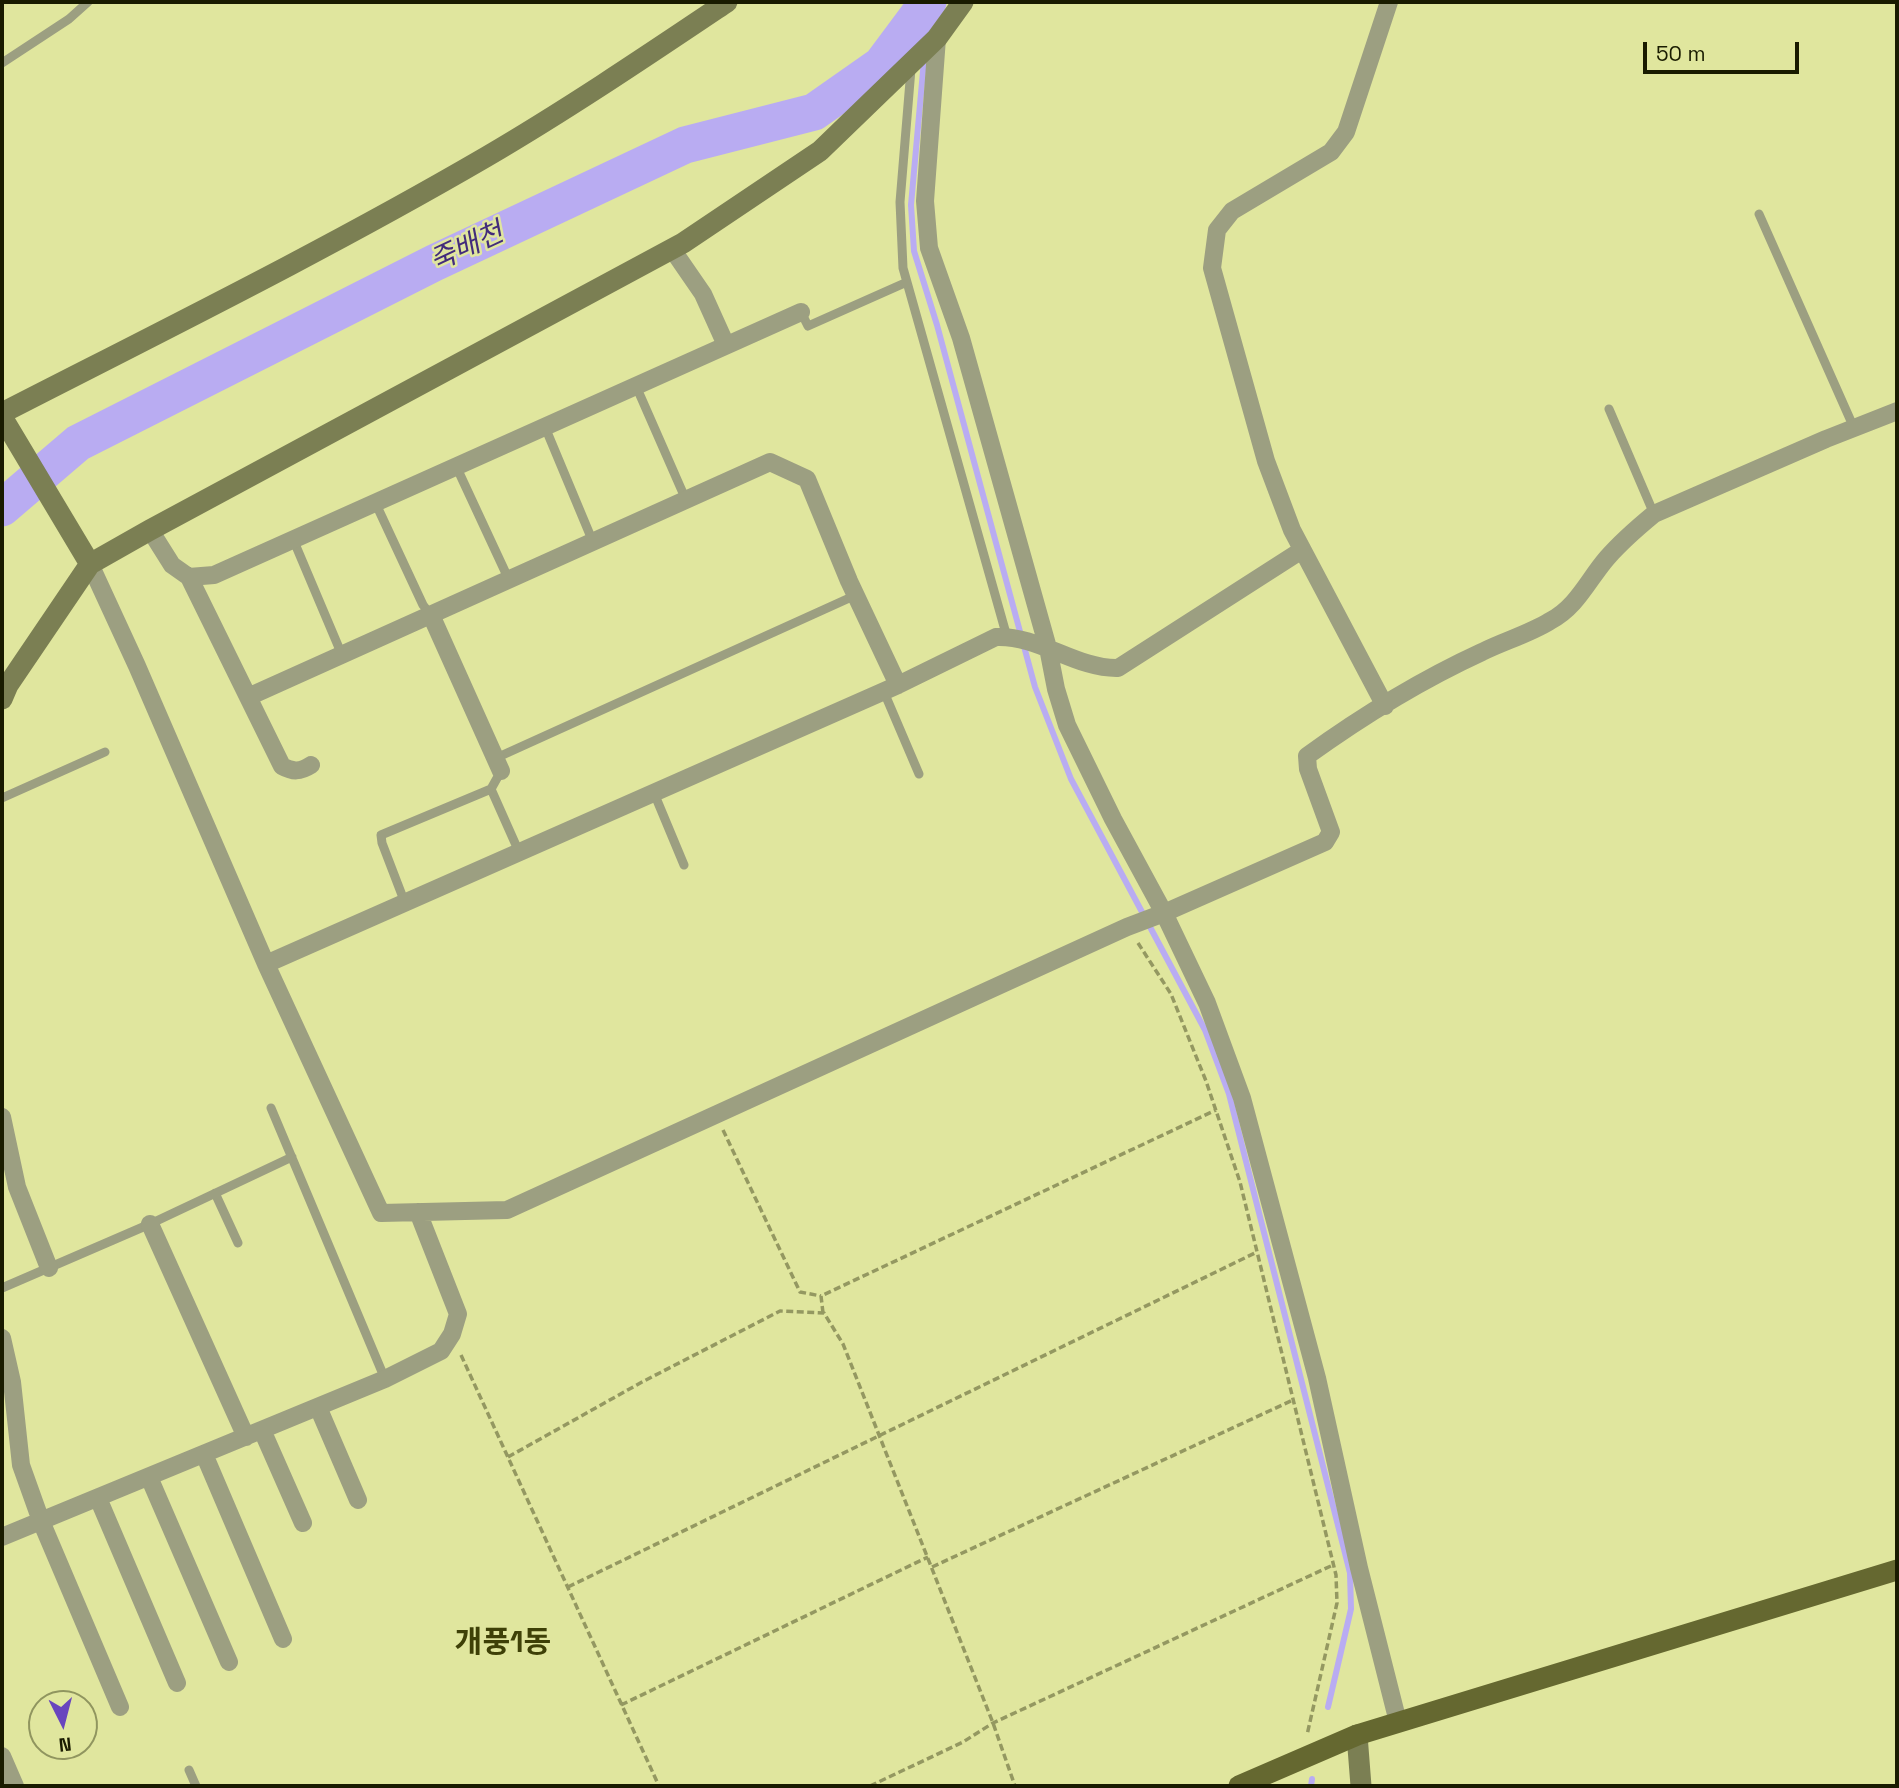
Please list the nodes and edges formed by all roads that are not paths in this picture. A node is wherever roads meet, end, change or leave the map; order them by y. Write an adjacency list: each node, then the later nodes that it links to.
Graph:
1 (88, 2): 7 (lane)
2 (727, 2): 16 (street)
3 (963, 2): 5 (street)
4 (1389, 2): 26 (street)
5 (936, 39): 6 (street); 33 (street)
6 (912, 62): 9 (street); 10 (lane)
7 (2, 63)
8 (1759, 214): 18 (lane)
9 (672, 248): 12 (street); 23 (street)
10 (907, 282): 11 (lane); 32 (lane)
11 (801, 312): 12 (street)
12 (726, 345): 13 (street)
13 (636, 386): 17 (street); 20 (lane)
14 (1609, 410): 22 (lane)
15 (1897, 411): 18 (street)
16 (2, 415): 27 (street)
17 (545, 427): 19 (street); 25 (lane)
18 (1854, 428): 22 (street)
19 (456, 466): 21 (street); 29 (lane)
20 (686, 500): 25 (street); 30 (street)
21 (375, 502): 24 (street); 31 (lane)
22 (1654, 514): 38 (street)
23 (150, 530): 27 (street); 28 (street)
24 (293, 539): 28 (street); 34 (lane)
25 (593, 542): 29 (street)
26 (1302, 550): 33 (street); 38 (street)
27 (90, 564): 37 (street); 50 (street)
28 (189, 577): 36 (street)
29 (509, 579): 31 (street)
30 (856, 595): 35 (street); 41 (lane)
31 (431, 615): 34 (street); 41 (street)
32 (1007, 637): 33 (street); 35 (street)
33 (1045, 647): 49 (street)
34 (342, 655): 36 (street)
35 (891, 688): 42 (lane); 44 (street)
36 (248, 697): 40 (street)
37 (2, 699)
38 (1385, 706): 49 (street)
39 (104, 752): 45 (lane)
40 (311, 765)
41 (498, 765): 43 (lane)
42 (919, 774)
43 (491, 789): 46 (lane); 48 (lane)
44 (654, 793): 46 (street); 47 (lane)
45 (2, 798)
46 (519, 852): 48 (street)
47 (684, 865)
48 (405, 903): 50 (street)
49 (1160, 914): 55 (street); 76 (street)
50 (266, 964): 55 (street)
51 (271, 1108): 53 (lane)
52 (2, 1117): 58 (street)
53 (292, 1157): 54 (lane); 61 (lane)
54 (215, 1193): 56 (lane); 57 (lane)
55 (418, 1212): 61 (street)
56 (150, 1224): 58 (lane); 63 (street)
57 (238, 1243)
58 (49, 1268): 59 (lane)
59 (2, 1288)
60 (2, 1338): 68 (street)
61 (385, 1379): 62 (street)
62 (318, 1407): 63 (street); 67 (street)
63 (254, 1433): 64 (street); 69 (street)
64 (204, 1454): 65 (street); 72 (street)
65 (149, 1477): 66 (street); 73 (street)
66 (97, 1498): 68 (street); 74 (street)
67 (358, 1500)
68 (41, 1521): 70 (street); 75 (street)
69 (303, 1523)
70 (2, 1538)
71 (1897, 1570): 76 (main road)
72 (283, 1639)
73 (229, 1662)
74 (177, 1683)
75 (120, 1707)
76 (1398, 1722): 77 (main road)
77 (1357, 1735): 82 (main road); 83 (street)
78 (2, 1756): 80 (street)
79 (189, 1770): 81 (lane)
80 (15, 1786)
81 (196, 1786)
82 (1239, 1786)
83 (1362, 1786)

